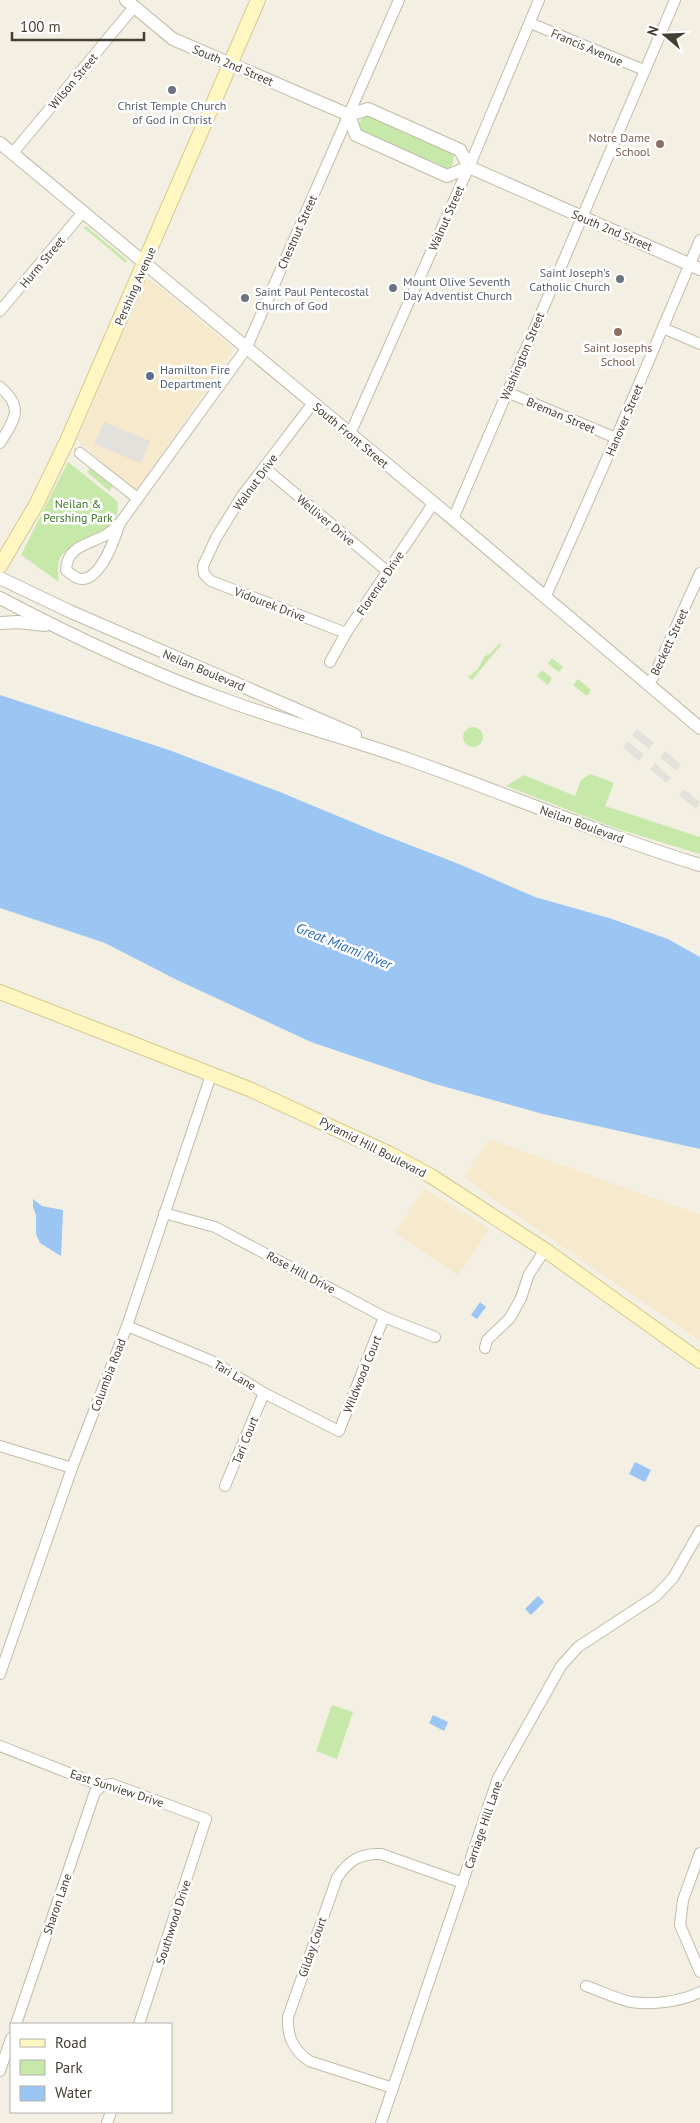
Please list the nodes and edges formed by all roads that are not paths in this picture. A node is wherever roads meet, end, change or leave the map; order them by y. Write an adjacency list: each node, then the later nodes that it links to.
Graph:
1 (258, 0): 7 (main road, Pershing Avenue)
2 (399, 0): 9 (street, Chestnut Street)
3 (539, 0): 6 (street, Walnut Street)
4 (675, 0): 8 (street, Washington Street)
5 (130, 4): 7 (street, South 2nd Street); 11 (street, Wilson Street)
6 (530, 23): 8 (street, Francis Avenue); 12 (street, Walnut Street)
7 (230, 64): 9 (street, South 2nd Street); 16 (main road, Pershing Avenue)
8 (644, 70): 14 (street, Washington Street)
9 (349, 114): 12 (street, South 2nd Street); 12 (street); 21 (street, Chestnut Street)
10 (0, 143): 11 (street, South Front Street)
11 (12, 154): 13 (street, South Front Street)
12 (469, 167): 14 (street, South 2nd Street); 25 (street, Walnut Street)
13 (83, 212): 16 (street, South Front Street); 18 (street, Hurm Street)
14 (582, 217): 17 (street, South 2nd Street); 23 (street, Washington Street)
15 (700, 240): 17 (street, Hanover Street)
16 (144, 265): 21 (street, South Front Street); 34 (main road, Pershing Avenue)
17 (695, 266): 19 (street, Hanover Street)
18 (0, 311)
19 (663, 328): 20 (street); 26 (street, Hanover Street)
20 (700, 344)
21 (246, 349): 24 (street, South Front Street); 30 (street, Chestnut Street)
22 (0, 387): 27 (street)
23 (507, 392): 26 (street, Breman Street); 32 (street, Washington Street)
24 (313, 403): 25 (street, South Front Street); 29 (street, Walnut Drive)
25 (350, 434): 31 (street, South Front Street)
26 (616, 438): 40 (street, Hanover Street)
27 (0, 443)
28 (80, 452): 30 (street)
29 (265, 468): 35 (street, Walnut Drive); 36 (street, Welliver Drive)
30 (137, 498): 33 (street, Chestnut Street)
31 (433, 504): 32 (street, South Front Street); 36 (street, Florence Drive)
32 (453, 519): 40 (street, South Front Street)
33 (120, 523): 33 (street, Chestnut Street)
34 (0, 566)
35 (203, 566): 43 (street, Vidourek Drive)
36 (388, 572): 43 (street, Florence Drive)
37 (700, 573): 45 (street, Beckett Street)
38 (0, 578): 47 (street, Neilan Boulevard)
39 (0, 598): 42 (street, Neilan Boulevard)
40 (545, 598): 45 (street, South Front Street)
41 (0, 623): 42 (street)
42 (55, 626): 47 (street, Neilan Boulevard)
43 (346, 633): 44 (street, Florence Drive)
44 (330, 662)
45 (648, 684): 46 (street, South Front Street)
46 (700, 728)
47 (409, 760): 48 (street, Neilan Boulevard)
48 (700, 865)
49 (4, 995): 50 (main road, Pyramid Hill Boulevard)
50 (210, 1075): 51 (street, Columbia Road); 52 (main road, Pyramid Hill Boulevard)
51 (164, 1213): 53 (street, Rose Hill Drive); 54 (street, Columbia Road)
52 (545, 1250): 56 (street); 57 (main road, Pyramid Hill Boulevard)
53 (384, 1317): 55 (street, Rose Hill Drive); 59 (street, Wildwood Court)
54 (127, 1326): 58 (street, Tari Lane); 61 (street, Columbia Road)
55 (435, 1337)
56 (484, 1348)
57 (700, 1361)
58 (264, 1393): 59 (street, Tari Lane); 62 (street, Tari Court)
59 (339, 1431)
60 (0, 1443): 61 (street)
61 (72, 1468): 64 (street, Columbia Road)
62 (225, 1486)
63 (700, 1531): 69 (street, Carriage Hill Lane)
64 (0, 1674)
65 (0, 1746): 66 (street, East Sunview Drive)
66 (102, 1786): 67 (street, East Sunview Drive); 73 (street, Sharon Lane)
67 (206, 1819): 74 (street, Southwood Drive)
68 (700, 1853): 70 (street)
69 (463, 1882): 77 (street, Carriage Hill Lane); 77 (street, Gilday Court)
70 (700, 1972)
71 (586, 1986): 72 (street)
72 (700, 1992)
73 (16, 2023)
74 (139, 2023)
75 (10, 2041): 76 (street)
76 (0, 2071)
77 (393, 2088): 78 (street, Carriage Hill Lane)
78 (381, 2123)

